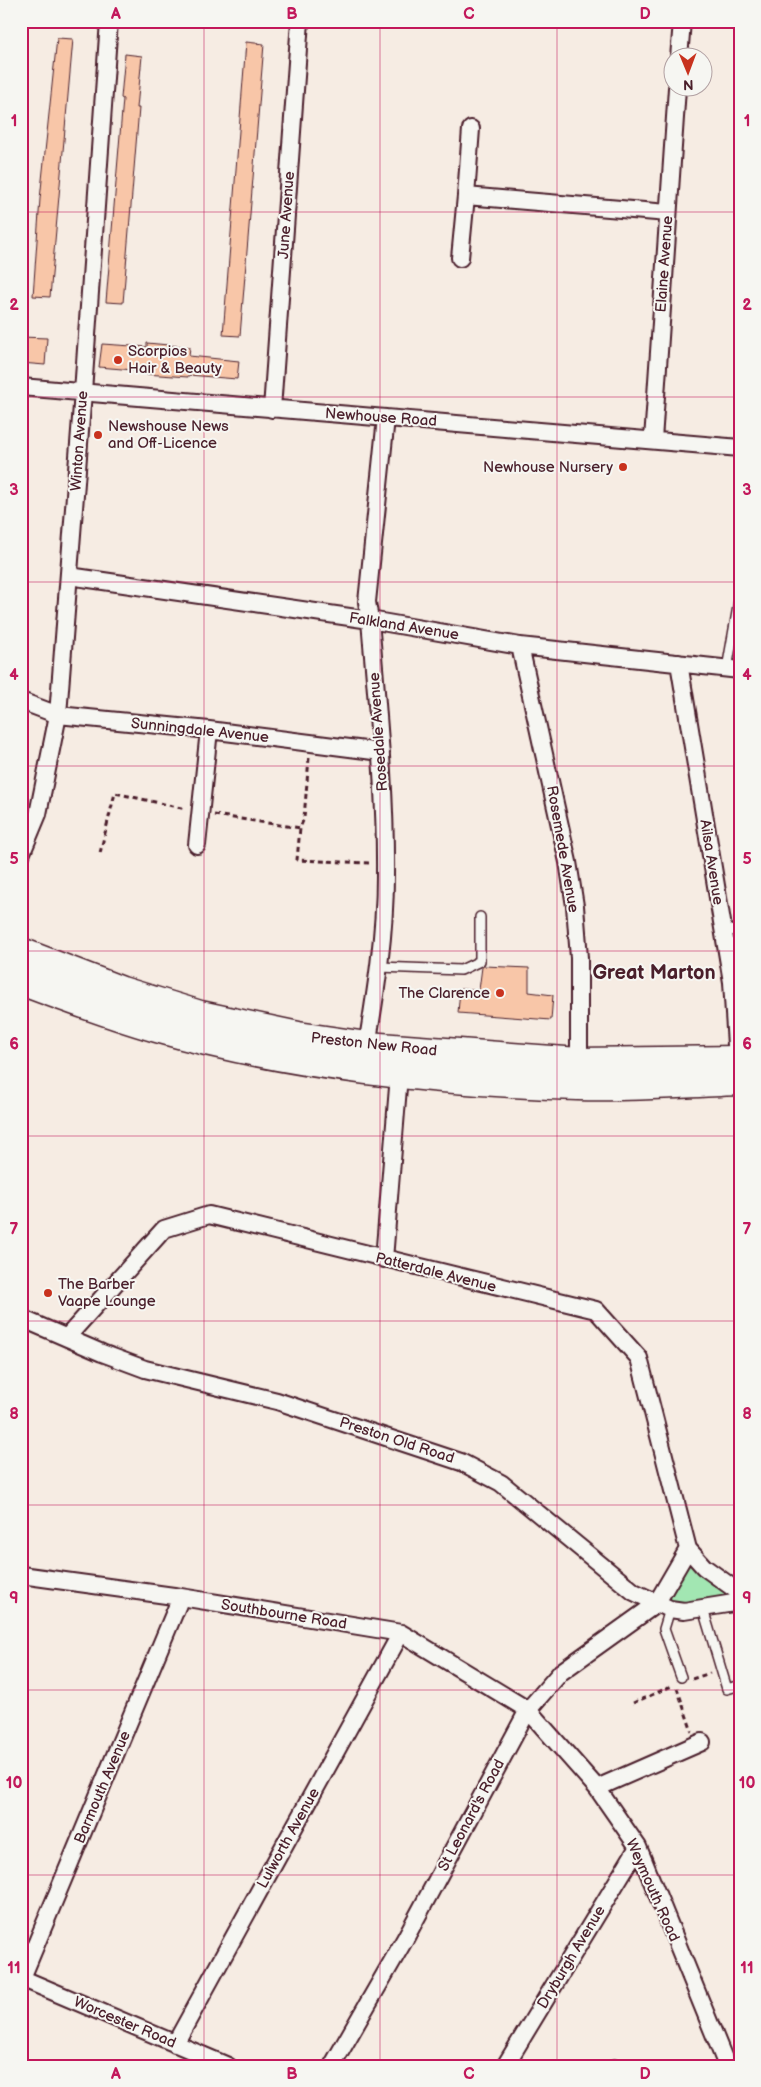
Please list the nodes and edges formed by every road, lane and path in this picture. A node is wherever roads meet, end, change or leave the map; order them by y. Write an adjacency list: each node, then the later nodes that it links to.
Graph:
1 (109, 21): 11 (street, Winton Avenue)
2 (300, 21): 12 (street, June Avenue)
3 (682, 21): 4 (street)
4 (680, 48)
5 (676, 98): 8 (street, Elaine Avenue)
6 (471, 129): 7 (street)
7 (466, 196): 8 (street); 9 (street)
8 (668, 213): 14 (street, Elaine Avenue)
9 (460, 258)
10 (21, 387): 11 (street, Newhouse Road)
11 (83, 392): 12 (street, Newhouse Road); 16 (street, Winton Avenue)
12 (272, 409): 13 (street, Newhouse Road)
13 (386, 418): 14 (street, Newhouse Road); 18 (street, Rosedale Avenue)
14 (653, 440): 15 (street, Newhouse Road)
15 (740, 448)
16 (69, 576): 18 (street, Falkland Avenue); 23 (street, Winton Avenue)
17 (740, 595): 21 (lane)
18 (370, 620): 19 (street, Falkland Avenue); 26 (street, Rosedale Avenue)
19 (520, 646): 20 (street, Falkland Avenue); 38 (street, Rosemede Avenue)
20 (679, 663): 21 (street, Falkland Avenue); 32 (street, Ailsa Avenue)
21 (733, 670)
22 (21, 701): 23 (street, Sunningdale Avenue)
23 (58, 715): 24 (street, Sunningdale Avenue); 28 (street, Winton Avenue)
24 (208, 730): 25 (street, Sunningdale Avenue); 27 (street)
25 (310, 743): 26 (street, Sunningdale Avenue); 29 (path)
26 (381, 752): 29 (street, Rosedale Avenue)
27 (197, 845)
28 (21, 855)
29 (385, 864): 34 (street, Rosedale Avenue)
30 (480, 917): 34 (lane)
31 (740, 929): 32 (lane)
32 (724, 932): 37 (street, Ailsa Avenue)
33 (21, 952): 36 (highway, Preston New Road)
34 (379, 966): 36 (street, Rosedale Avenue)
35 (21, 981): 39 (highway, Preston New Road)
36 (367, 1046): 38 (highway, Preston New Road)
37 (739, 1068): 38 (highway, Preston New Road)
38 (579, 1074): 39 (highway, Preston New Road)
39 (399, 1075): 40 (street)
40 (384, 1259): 42 (street, Patterdale Avenue); 43 (street, Patterdale Avenue)
41 (21, 1318): 42 (street, Preston Old Road)
42 (67, 1337): 48 (street, Preston Old Road)
43 (688, 1549): 45 (street, Patterdale Avenue); 48 (street)
44 (21, 1575): 46 (street, Southbourne Road)
45 (740, 1593)
46 (181, 1597): 50 (street, Southbourne Road); 58 (street, Barmouth Avenue)
47 (740, 1602): 49 (street, Preston Old Road)
48 (663, 1606): 49 (street, Preston Old Road); 51 (lane); 54 (street, St Leonard's Road)
49 (703, 1609): 52 (lane)
50 (401, 1633): 54 (street, Southbourne Road); 59 (street, Lulworth Avenue)
51 (680, 1677)
52 (740, 1685)
53 (633, 1703): 55 (path)
54 (528, 1710): 56 (street, Weymouth Road); 61 (street, St Leonard's Road)
55 (699, 1743): 56 (street)
56 (597, 1788): 57 (street, Weymouth Road)
57 (638, 1848): 62 (street, Dryburgh Avenue); 63 (street, Weymouth Road)
58 (22, 1978): 59 (street, Worcester Road)
59 (175, 2044): 60 (street, Worcester Road)
60 (228, 2066)
61 (332, 2066)
62 (505, 2066)
63 (727, 2066)

